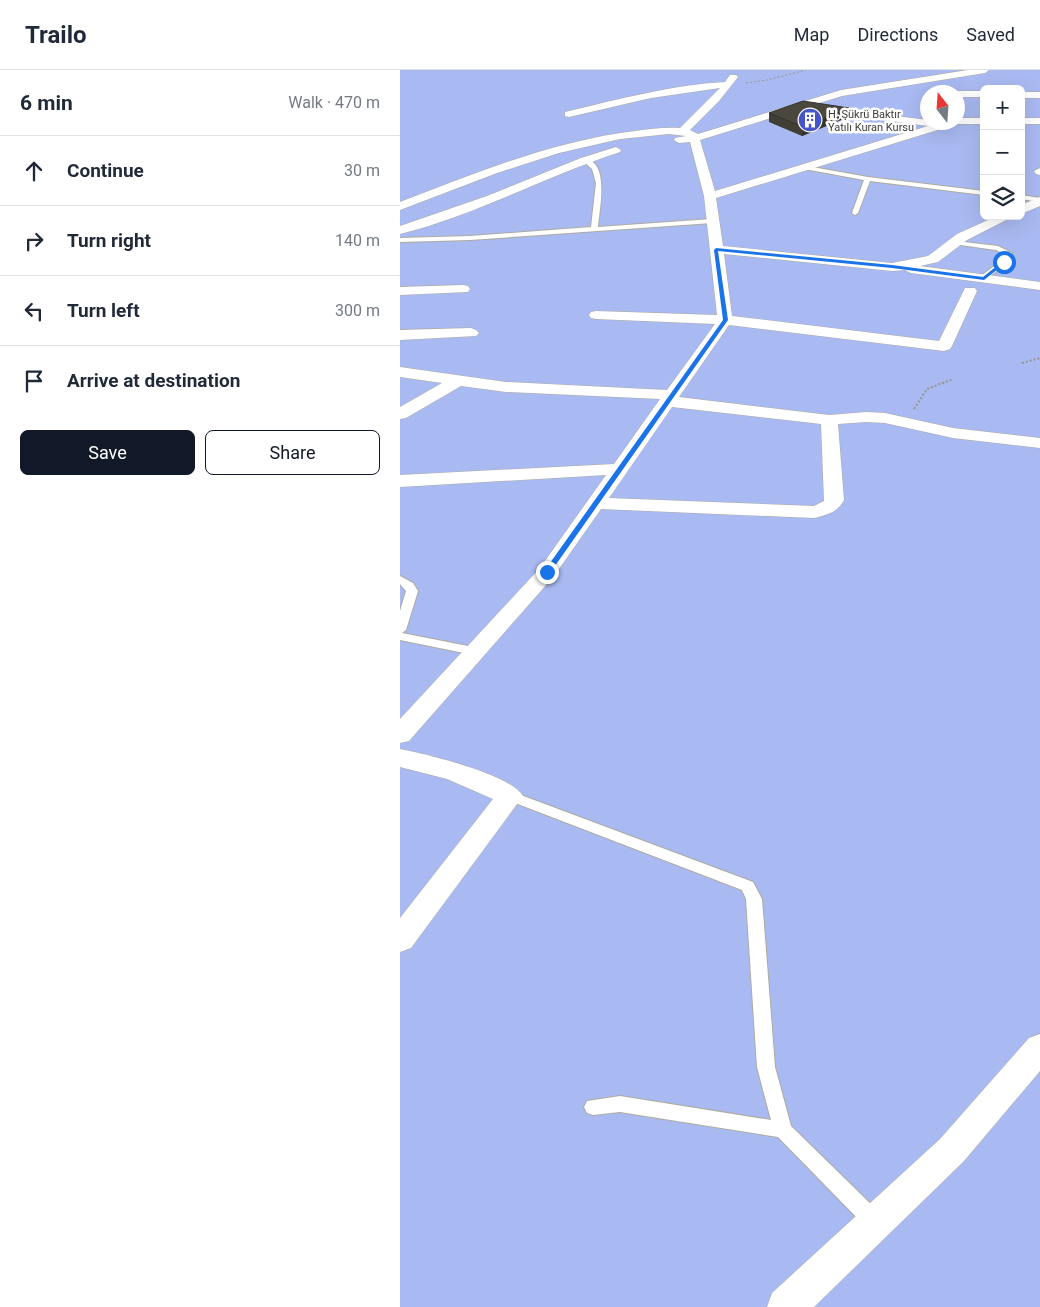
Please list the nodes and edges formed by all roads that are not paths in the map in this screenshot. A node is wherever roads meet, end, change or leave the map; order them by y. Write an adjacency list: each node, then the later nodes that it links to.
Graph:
1 (733, 70): 3 (street)
2 (985, 70): 8 (street)
3 (728, 85): 9 (street); 16 (street)
4 (965, 92): 5 (street)
5 (980, 94)
6 (1025, 95): 7 (street)
7 (1040, 95)
8 (798, 105): 10 (street); 16 (street)
9 (569, 114)
10 (920, 118)
11 (980, 121): 14 (street)
12 (1025, 121): 13 (street)
13 (1040, 121)
14 (965, 122)
15 (927, 130): 20 (street)
16 (688, 135): 17 (street); 23 (street); 26 (street)
17 (643, 146)
18 (624, 149): 19 (street)
19 (585, 160): 31 (lane); 32 (street)
20 (801, 167): 21 (lane); 23 (street)
21 (868, 179): 22 (lane); 28 (lane)
22 (980, 193)
23 (710, 196): 30 (street)
24 (1025, 198): 25 (lane)
25 (1040, 200): 27 (street)
26 (400, 206)
27 (1025, 208)
28 (855, 213)
29 (999, 220): 34 (street)
30 (712, 221): 31 (lane); 35 (street)
31 (594, 229): 33 (lane)
32 (400, 230)
33 (400, 240)
34 (955, 243): 36 (street); 37 (lane)
35 (716, 250): 36 (street); 43 (street)
36 (892, 267): 37 (street)
37 (984, 278): 38 (street)
38 (1040, 286)
39 (463, 289): 40 (street)
40 (400, 291)
41 (970, 291): 43 (street)
42 (596, 315): 43 (street)
43 (726, 320): 48 (street)
44 (471, 333): 45 (street)
45 (400, 335)
46 (400, 372): 47 (street)
47 (459, 380): 48 (street); 49 (street)
48 (670, 398): 50 (street); 52 (street)
49 (400, 414)
50 (829, 420): 51 (street); 54 (street)
51 (1040, 444)
52 (621, 469): 53 (street); 54 (street)
53 (400, 481)
54 (597, 503): 58 (street)
55 (400, 579): 56 (lane)
56 (400, 630)
57 (400, 636): 58 (lane)
58 (474, 651): 59 (street)
59 (400, 735)
60 (400, 758): 61 (street)
61 (510, 796): 62 (street); 65 (lane)
62 (400, 940)
63 (1040, 1048): 66 (street)
64 (593, 1107): 65 (lane)
65 (783, 1130): 66 (lane)
66 (875, 1223): 67 (street)
67 (786, 1307)

